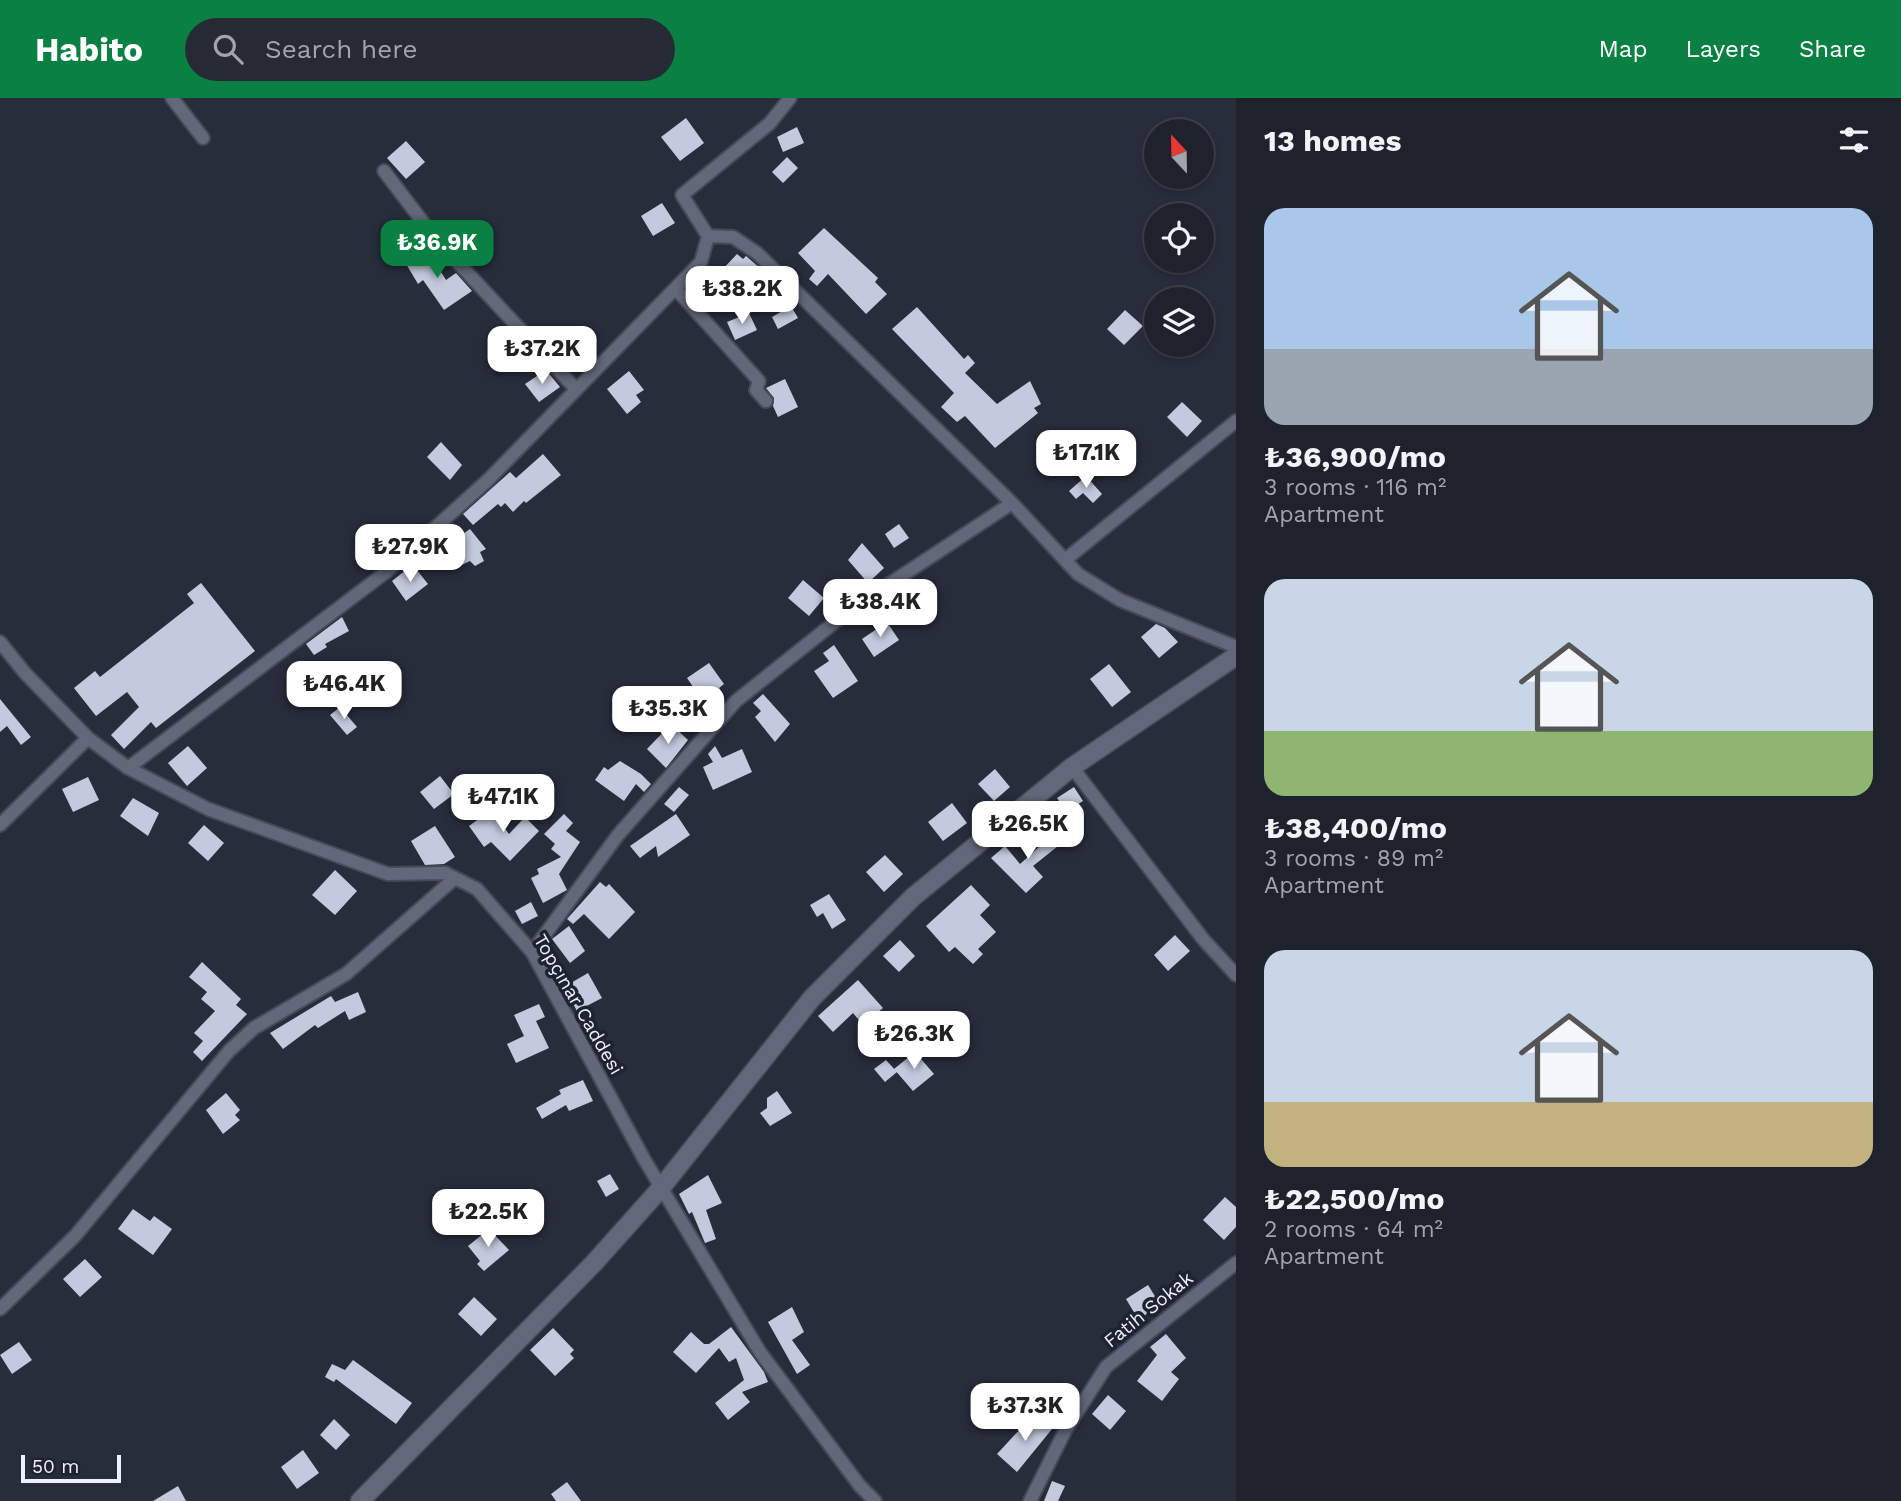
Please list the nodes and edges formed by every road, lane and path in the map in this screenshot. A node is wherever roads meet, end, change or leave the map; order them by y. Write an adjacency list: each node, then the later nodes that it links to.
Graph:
1 (172, 98): 3 (street)
2 (790, 98): 5 (street)
3 (203, 138)
4 (384, 171): 7 (street)
5 (708, 236): 6 (street); 10 (street)
6 (676, 289): 7 (street); 8 (street)
7 (575, 388): 17 (street)
8 (766, 401)
9 (1236, 421): 11 (street)
10 (1012, 503): 11 (street); 20 (street)
11 (1065, 560): 13 (street)
12 (0, 642): 15 (street, Topçınar Caddesi)
13 (1236, 647)
14 (1236, 656): 16 (street)
15 (88, 738): 17 (street, Topçınar Caddesi); 18 (street)
16 (1072, 767): 21 (street); 22 (street)
17 (128, 768): 19 (street, Topçınar Caddesi)
18 (0, 825)
19 (455, 878): 20 (street, Topçınar Caddesi); 24 (street)
20 (532, 952): 22 (street, Topçınar Caddesi)
21 (1236, 975)
22 (661, 1188): 25 (street); 26 (street, Topçınar Caddesi)
23 (1236, 1263): 27 (street, Fatih Sokak)
24 (0, 1309)
25 (360, 1501)
26 (875, 1501)
27 (1030, 1501)

